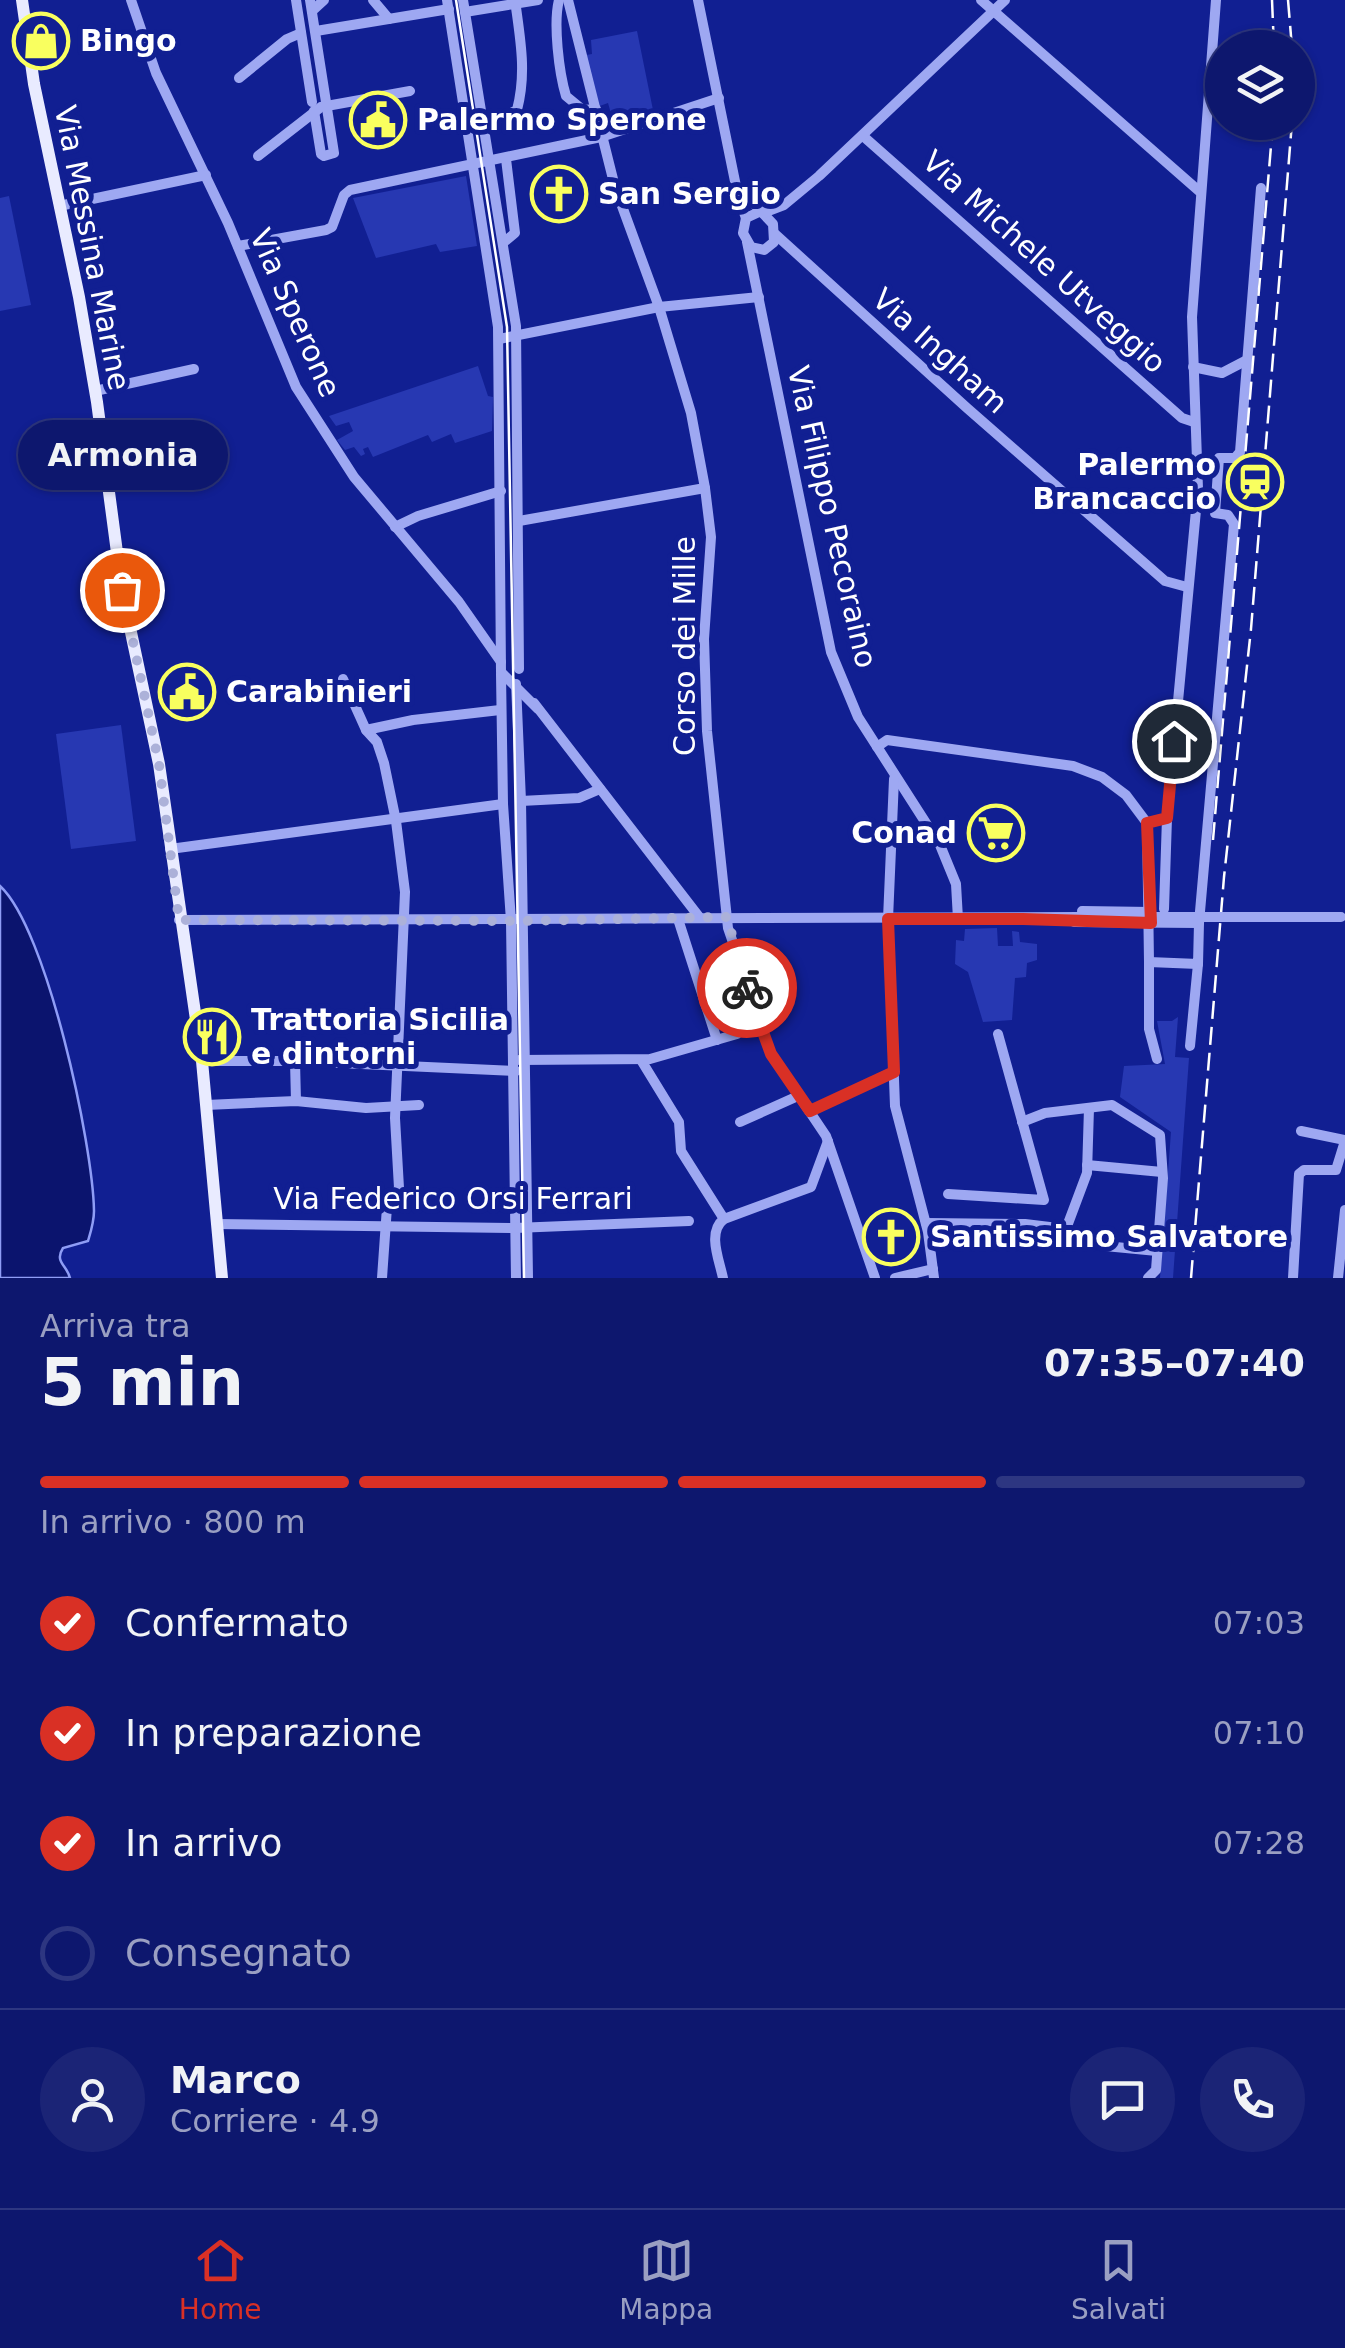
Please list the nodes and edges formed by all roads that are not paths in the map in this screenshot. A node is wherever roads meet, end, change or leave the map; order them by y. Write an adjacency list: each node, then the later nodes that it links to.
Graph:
1 (22, 0): 41 (main road, Via Messina Marine)
2 (131, 0): 36 (street, Via Sperone)
3 (296, 0): 20 (street)
4 (324, 0): 14 (street)
5 (373, 0): 18 (street)
6 (538, 0): 13 (street)
7 (559, 0): 28 (street)
8 (568, 0): 28 (street, Corso dei Mille)
9 (698, 0): 25 (street)
10 (981, 0): 17 (street)
11 (1005, 0): 17 (street)
12 (1216, 0): 39 (street)
13 (515, 1): 16 (street); 29 (street)
14 (311, 5): 19 (street)
15 (448, 5): 18 (street); 35 (street)
16 (464, 6): 29 (street)
17 (994, 11): 30 (street); 39 (street)
18 (389, 19): 19 (street)
19 (316, 31): 22 (street)
20 (301, 33): 21 (street); 23 (street)
21 (239, 78)
22 (324, 79): 23 (street); 26 (street)
23 (309, 82): 27 (street)
24 (410, 90): 26 (street)
25 (718, 98): 31 (street); 37 (street)
26 (328, 105): 27 (street); 27 (street)
27 (313, 107): 32 (street)
28 (596, 110): 31 (street, Corso dei Mille)
29 (483, 120): 34 (street)
30 (863, 136): 40 (street); 59 (street, Via Michele Utveggio)
31 (601, 138): 33 (street); 52 (street, Corso dei Mille)
32 (258, 156)
33 (506, 160): 34 (street); 45 (street)
34 (488, 163): 35 (street); 45 (street)
35 (472, 164): 47 (street); 54 (street)
36 (206, 175): 41 (street); 47 (street, Via Sperone)
37 (736, 185): 42 (street); 43 (street)
38 (1261, 188): 55 (street)
39 (1199, 191): 56 (street)
40 (784, 205): 42 (street); 44 (street)
41 (59, 206): 58 (main road, Via Messina Marine)
42 (761, 213): 43 (street); 44 (street)
43 (746, 218): 46 (street)
44 (774, 229): 48 (street); 49 (street, Via Ingham)
45 (504, 242): 53 (street)
46 (747, 242): 48 (street); 50 (street, Via Filippo Pecoraino)
47 (238, 246): 63 (street, Via Sperone)
48 (766, 249): 49 (street); 50 (street)
49 (802, 260): 64 (street, Via Ingham)
50 (754, 278): 51 (street, Via Filippo Pecoraino)
51 (758, 298): 52 (street); 75 (street, Via Filippo Pecoraino)
52 (659, 307): 53 (street); 60 (street, Corso dei Mille)
53 (516, 336): 54 (street); 62 (street)
54 (499, 339): 61 (street)
55 (1247, 360): 56 (street); 99 (street)
56 (1193, 367): 59 (street)
57 (194, 369): 58 (street)
58 (95, 391): 85 (main road, Via Messina Marine)
59 (1194, 422): 64 (street)
60 (705, 488): 62 (street); 88 (street, Corso dei Mille)
61 (501, 491): 63 (street); 66 (street)
62 (519, 521): 70 (street)
63 (395, 527): 65 (street, Via Sperone)
64 (1188, 587): 82 (street)
65 (468, 614): 67 (street); 68 (street)
66 (501, 614): 67 (street); 68 (street)
67 (480, 626): 68 (street)
68 (502, 662): 70 (street); 70 (street); 73 (street)
69 (344, 679): 74 (street)
70 (516, 679): 71 (street); 72 (street)
71 (522, 702): 72 (street); 79 (street)
72 (538, 709): 77 (street)
73 (500, 710): 74 (street); 81 (street)
74 (366, 730): 83 (street)
75 (876, 747): 76 (street, Via Filippo Pecoraino); 84 (street)
76 (894, 776): 78 (street); 80 (street, Via Filippo Pecoraino)
77 (600, 788): 79 (street); 91 (street)
78 (893, 799): 80 (street); 93 (street)
79 (521, 801): 98 (street)
80 (911, 802): 94 (street, Via Filippo Pecoraino)
81 (503, 804): 83 (street); 98 (street)
82 (1167, 818): 84 (street); 86 (street)
83 (396, 821): 85 (street); 97 (street)
84 (1147, 823): 89 (street)
85 (170, 849): 96 (main road, Via Messina Marine)
86 (1164, 909)
87 (1082, 914): 89 (street); 90 (street, bridge); 95 (street)
88 (727, 917): 91 (street); 93 (street); 113 (street, Corso dei Mille)
89 (1151, 917): 95 (street); 99 (street); 100 (street)
90 (1343, 917)
91 (700, 918): 92 (street)
92 (678, 919): 98 (street); 104 (street)
93 (888, 919): 94 (street); 112 (street)
94 (958, 919): 95 (street)
95 (1023, 919)
96 (179, 920): 97 (street); 108 (main road, Via Messina Marine)
97 (404, 920): 98 (street); 111 (street)
98 (516, 921): 110 (street)
99 (1199, 923): 101 (street)
100 (1150, 962): 101 (street); 106 (street)
101 (1198, 964): 105 (street)
102 (736, 1034): 104 (street)
103 (998, 1034): 121 (street)
104 (716, 1040): 107 (street)
105 (1190, 1046)
106 (1157, 1059)
107 (640, 1060): 110 (street); 129 (street)
108 (202, 1061): 109 (street); 115 (main road, Via Messina Marine)
109 (295, 1061): 111 (street); 114 (street)
110 (519, 1065): 111 (street); 133 (street)
111 (397, 1068): 117 (street)
112 (894, 1072): 119 (street); 131 (street)
113 (798, 1096): 119 (street, Corso dei Mille); 120 (street)
114 (296, 1101): 115 (street); 117 (street)
115 (206, 1105): 132 (main road, Via Messina Marine)
116 (419, 1106): 117 (street)
117 (395, 1108): 134 (street)
118 (1089, 1108): 121 (street); 125 (street); 126 (street)
119 (810, 1111): 123 (street, Corso dei Mille)
120 (740, 1122)
121 (1022, 1122): 127 (street)
122 (1301, 1131): 124 (street)
123 (828, 1141): 129 (street); 143 (street, Corso dei Mille)
124 (1345, 1141): 146 (street)
125 (1087, 1165): 126 (street); 135 (street)
126 (1162, 1172): 136 (street)
127 (948, 1194)
128 (1345, 1210): 147 (street)
129 (724, 1219): 142 (street)
130 (688, 1221): 133 (street, Via Federico Orsi Ferrari)
131 (926, 1223): 135 (street); 137 (street)
132 (217, 1224): 134 (street, Via Federico Orsi Ferrari); 138 (main road, Via Messina Marine)
133 (521, 1226): 134 (street, Via Federico Orsi Ferrari); 140 (street); 141 (street)
134 (386, 1227): 139 (street)
135 (1070, 1232): 136 (street)
136 (1157, 1251): 145 (street)
137 (934, 1273): 144 (street)
138 (222, 1278)
139 (382, 1278)
140 (516, 1278)
141 (528, 1278)
142 (723, 1278)
143 (875, 1278)
144 (895, 1278)
145 (1148, 1278)
146 (1293, 1278)
147 (1338, 1278)

